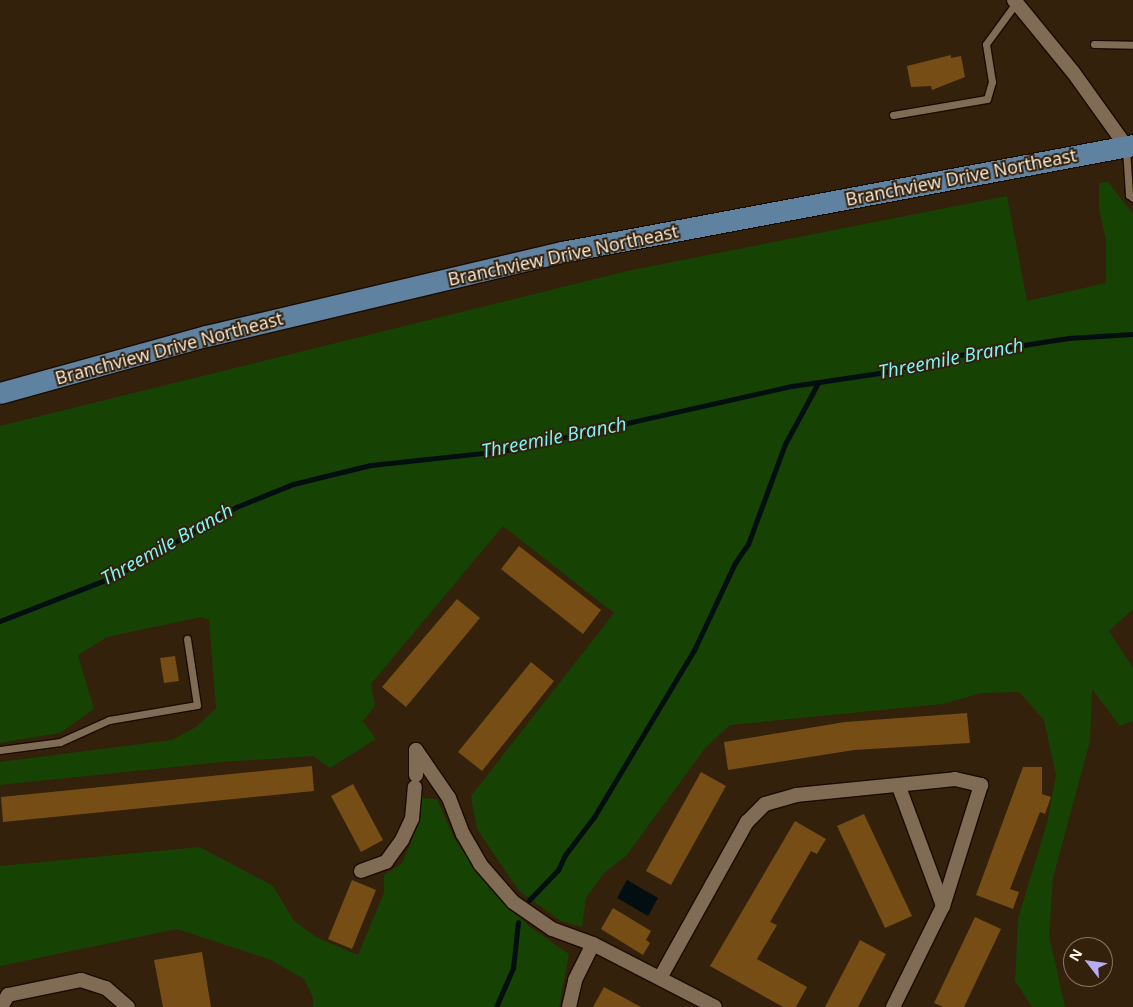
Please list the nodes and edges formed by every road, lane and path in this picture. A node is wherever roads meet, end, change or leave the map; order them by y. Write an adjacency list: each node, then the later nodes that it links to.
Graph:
1 (1015, 1): 4 (lane); 5 (street)
2 (1094, 44): 3 (lane)
3 (1133, 45)
4 (893, 115)
5 (1130, 146): 6 (lane); 7 (main road, Branchview Drive Northeast)
6 (1133, 198)
7 (0, 393)
8 (187, 639): 9 (lane)
9 (0, 750)
10 (899, 787): 12 (street); 12 (street); 14 (street)
11 (361, 871): 13 (street)
12 (944, 906): 19 (street)
13 (593, 944): 14 (street); 17 (street)
14 (660, 978): 18 (street)
15 (1, 1007): 16 (street)
16 (128, 1007)
17 (569, 1007)
18 (715, 1007)
19 (893, 1007)

